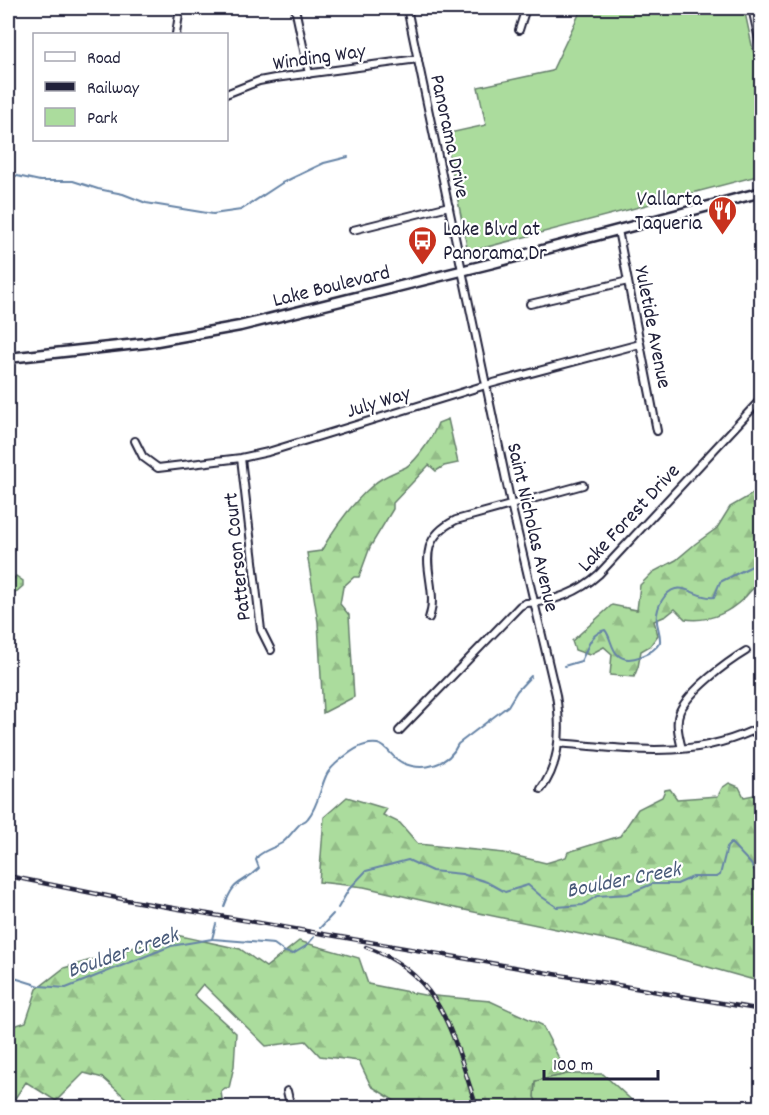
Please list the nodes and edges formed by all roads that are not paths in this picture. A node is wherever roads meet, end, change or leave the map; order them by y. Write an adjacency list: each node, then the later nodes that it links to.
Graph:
1 (180, 8): 7 (street)
2 (295, 8): 10 (street)
3 (407, 8): 9 (street, Panorama Drive)
4 (526, 8): 6 (street)
5 (752, 8): 8 (street)
6 (519, 30)
7 (176, 33)
8 (762, 53)
9 (418, 59): 10 (street, Winding Way); 13 (street, Panorama Drive)
10 (309, 74): 11 (street, Winding Way)
11 (228, 93)
12 (762, 192): 15 (main road, Lake Boulevard)
13 (449, 206): 14 (street); 16 (street, Panorama Drive)
14 (353, 230)
15 (618, 230): 16 (main road, Lake Boulevard); 17 (street, Yuletide Avenue)
16 (463, 270): 20 (main road, Lake Boulevard); 21 (street, Saint Nicholas Avenue)
17 (628, 281): 18 (street); 19 (street, Yuletide Avenue)
18 (530, 304)
19 (640, 344): 21 (street, July Way); 23 (street, Yuletide Avenue)
20 (8, 358)
21 (486, 385): 25 (street, July Way); 27 (street, Saint Nicholas Avenue)
22 (762, 398): 28 (street, Lake Forest Drive)
23 (657, 430)
24 (135, 441): 25 (street, July Way)
25 (241, 458): 30 (street, Patterson Court)
26 (583, 485): 27 (street)
27 (511, 504): 28 (street, Saint Nicholas Avenue); 29 (street)
28 (534, 603): 33 (street, Lake Forest Drive); 34 (street, Saint Nicholas Avenue)
29 (429, 618)
30 (271, 650)
31 (746, 651): 35 (street)
32 (762, 726): 35 (street)
33 (399, 731)
34 (558, 743): 35 (street); 36 (street, Saint Nicholas Avenue)
35 (682, 749)
36 (541, 789)
37 (287, 1091): 38 (street)
38 (291, 1107)

